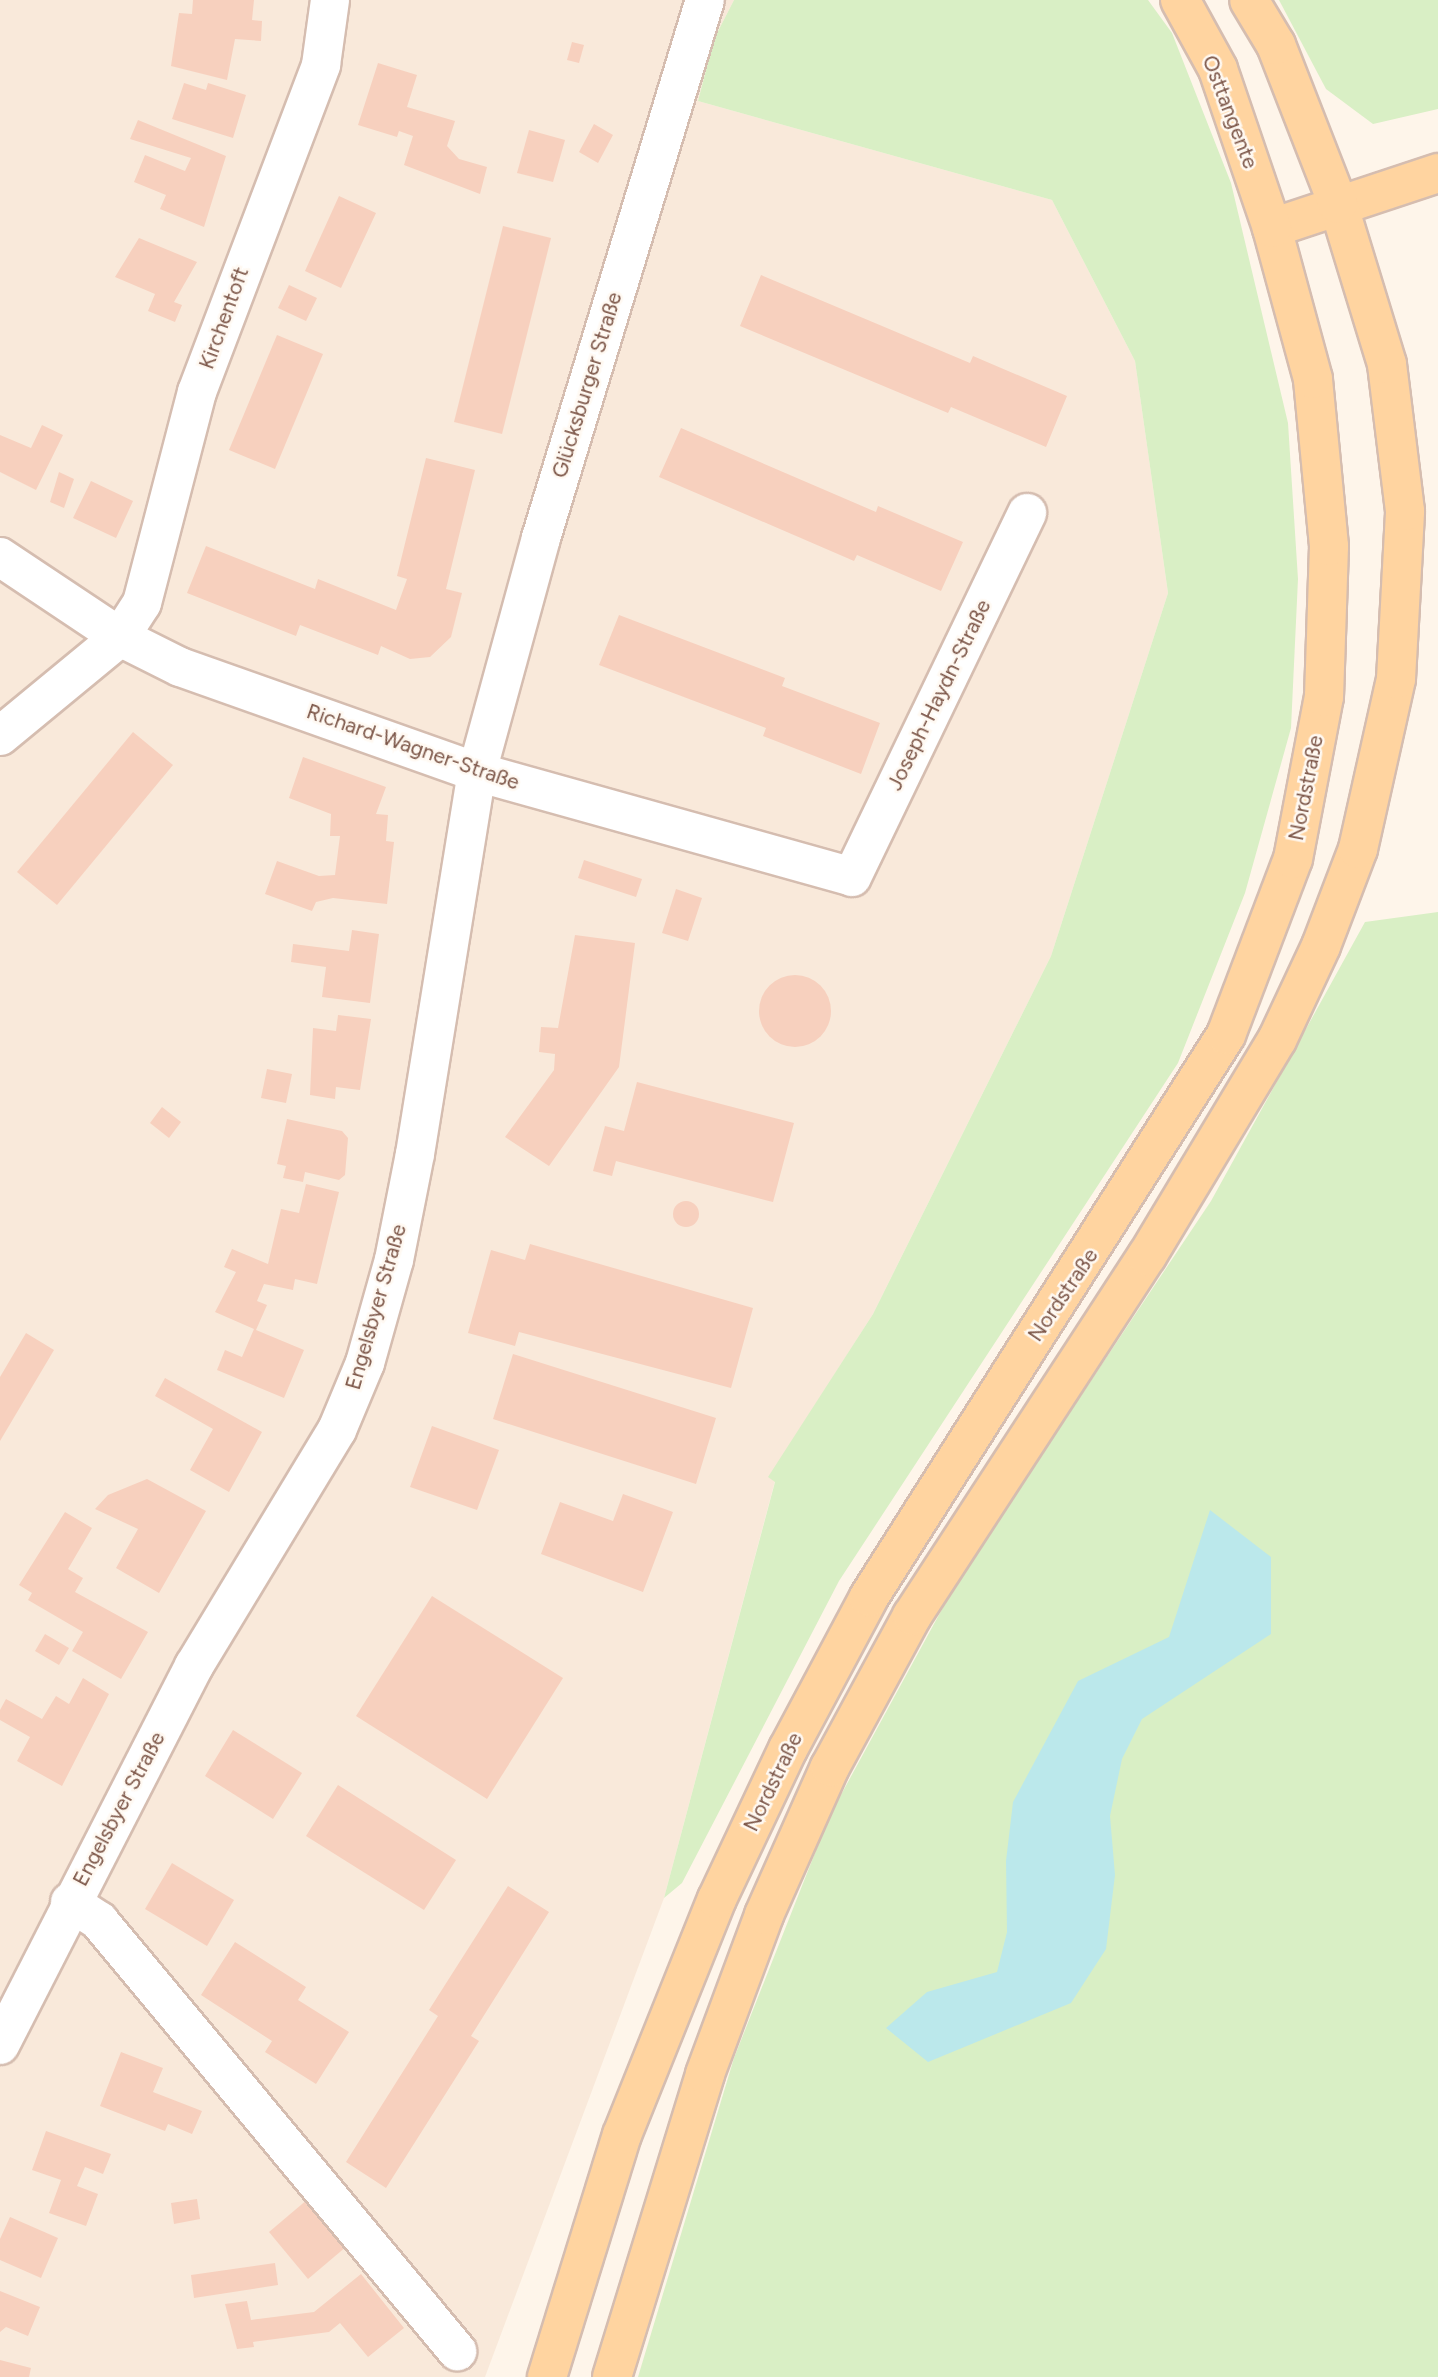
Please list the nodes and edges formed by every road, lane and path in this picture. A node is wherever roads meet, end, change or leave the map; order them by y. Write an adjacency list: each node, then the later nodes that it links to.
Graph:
1 (330, 0): 10 (street, Kirchentoft)
2 (705, 0): 12 (street, Glücksburger Straße)
3 (1180, 0): 7 (main road, Osttangente)
4 (1249, 0): 6 (main road)
5 (1438, 173): 6 (main road)
6 (1338, 204): 7 (main road); 18 (main road)
7 (1272, 229): 17 (main road, Nordstraße)
8 (1027, 513): 13 (street, Joseph-Haydn-Straße)
9 (0, 556): 10 (street, Richard-Wagner-Straße)
10 (120, 637): 11 (street, Kirchentoft); 12 (street, Richard-Wagner-Straße)
11 (0, 736)
12 (477, 772): 13 (street, Richard-Wagner-Straße); 14 (street, Engelsbyer Straße)
13 (852, 877)
14 (70, 1902): 15 (street, Engelsbyer Straße); 16 (street, Engelsbyer Straße)
15 (0, 2045)
16 (457, 2351)
17 (547, 2377)
18 (612, 2377)

